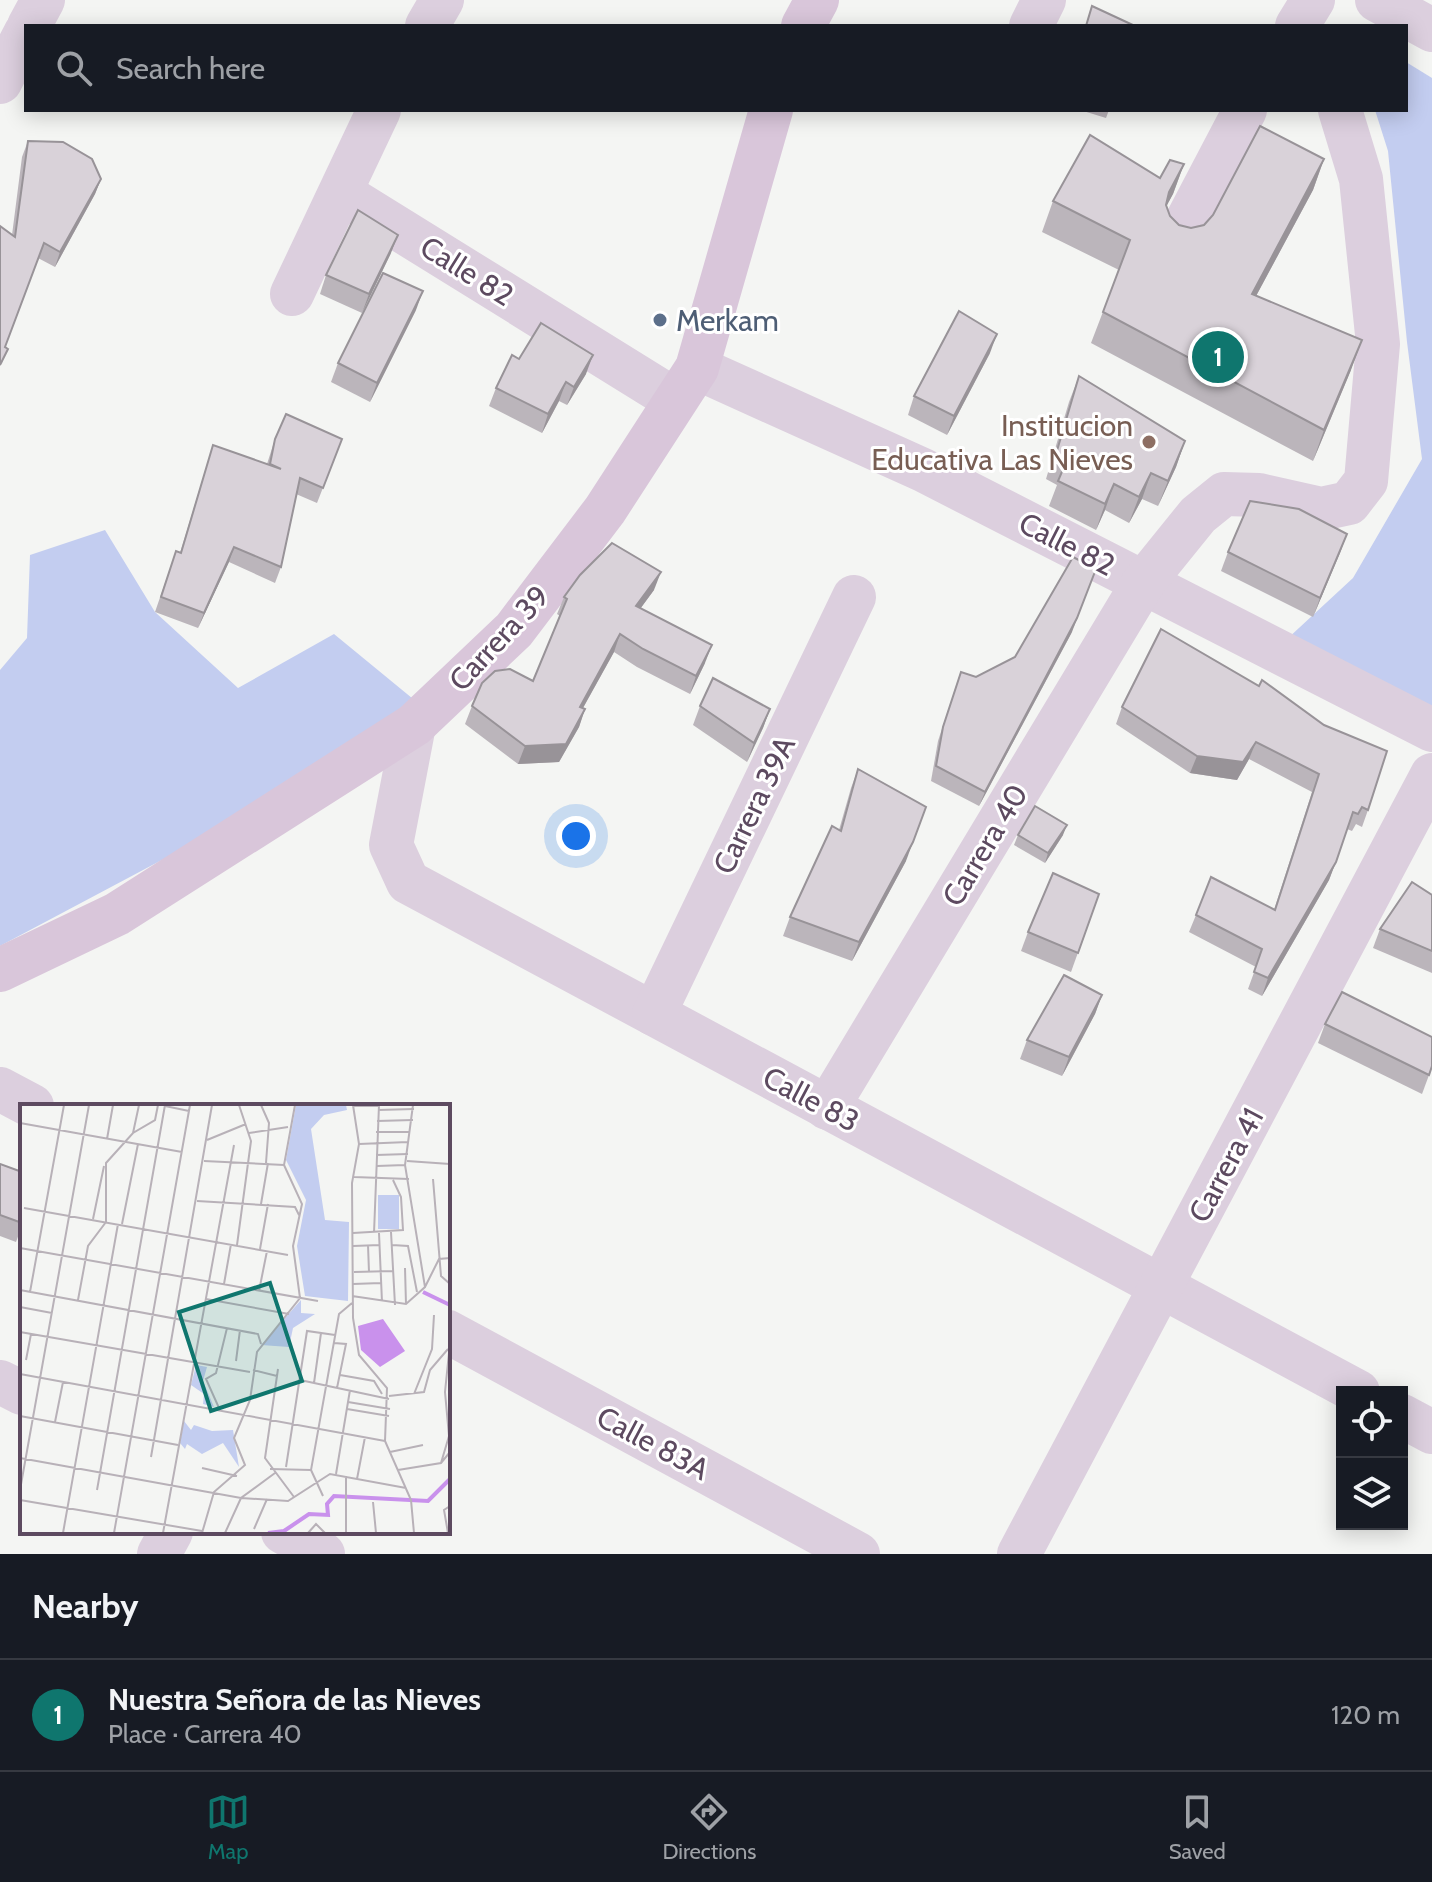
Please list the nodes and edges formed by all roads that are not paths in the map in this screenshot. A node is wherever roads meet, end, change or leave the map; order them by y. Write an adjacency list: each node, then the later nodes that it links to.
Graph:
1 (442, 0): 5 (street)
2 (817, 0): 6 (main road)
3 (1044, 0): 7 (street)
4 (26, 19): 8 (street)
5 (428, 24)
6 (804, 24)
7 (1032, 24)
8 (0, 82)
9 (378, 112): 13 (street)
10 (770, 112): 16 (main road, Carrera 39)
11 (1244, 112): 14 (street)
12 (1341, 112): 17 (street, Carrera 40)
13 (341, 193): 15 (street); 16 (street, Calle 82)
14 (1180, 234)
15 (292, 294)
16 (686, 384): 17 (street, Calle 82); 19 (main road, Carrera 39)
17 (1143, 583): 20 (street, Calle 82); 26 (street, Carrera 40)
18 (854, 597): 23 (street, Carrera 39A)
19 (414, 725): 22 (main road, Carrera 39); 23 (street, Calle 83)
20 (1432, 730)
21 (1432, 775): 27 (street, Carrera 41)
22 (0, 970)
23 (654, 1014): 26 (street, Calle 83)
24 (0, 1089): 25 (street)
25 (28, 1104)
26 (827, 1108): 27 (street, Calle 83)
27 (1162, 1287): 30 (street, Calle 83); 39 (street, Carrera 41)
28 (450, 1333): 38 (street, Calle 83A)
29 (0, 1382): 31 (street)
30 (1347, 1386)
31 (20, 1392)
32 (1408, 1419): 33 (street)
33 (1432, 1432)
34 (170, 1534): 36 (street)
35 (287, 1534): 37 (street)
36 (159, 1554)
37 (323, 1554)
38 (858, 1554)
39 (1019, 1554)

